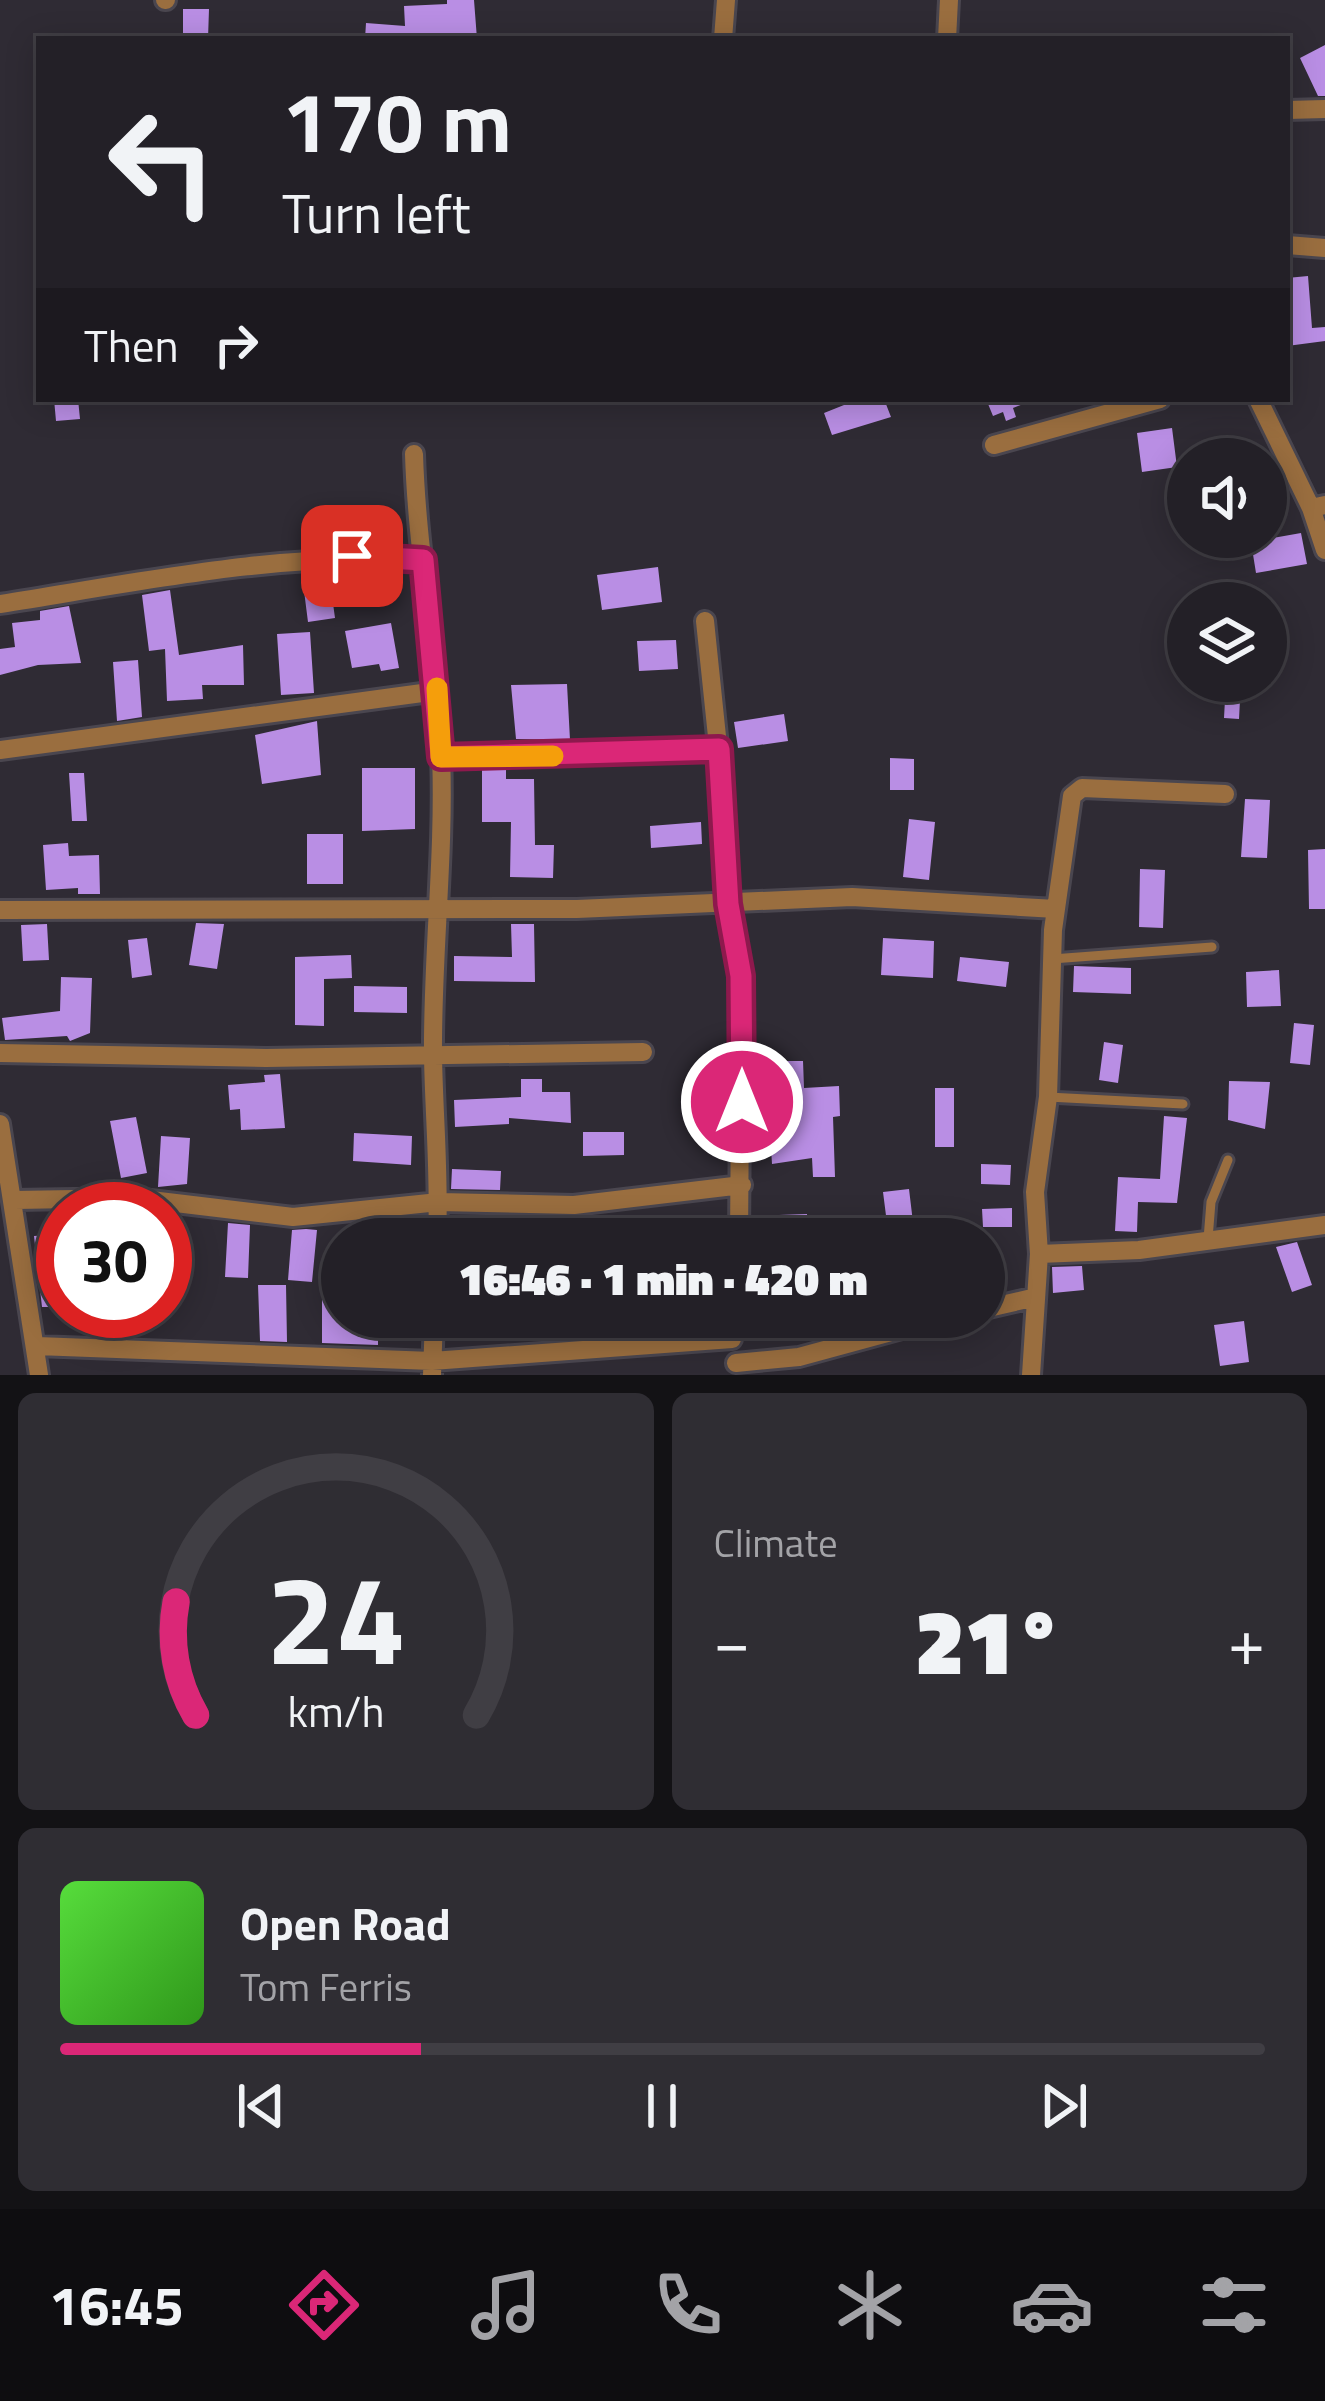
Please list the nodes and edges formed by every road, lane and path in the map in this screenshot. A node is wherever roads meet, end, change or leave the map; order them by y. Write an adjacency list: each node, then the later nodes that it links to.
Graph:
1 (726, 0): 3 (street)
2 (949, 0): 4 (street)
3 (723, 36)
4 (947, 36)
5 (1325, 109): 6 (street)
6 (1290, 110)
7 (1290, 245): 8 (street)
8 (1325, 248)
9 (1149, 402): 11 (street)
10 (1260, 402): 13 (street)
11 (994, 445)
12 (414, 454): 15 (street)
13 (1318, 506): 14 (street)
14 (1325, 550)
15 (423, 560): 16 (street); 18 (street)
16 (0, 604)
17 (705, 621): 19 (street)
18 (437, 691): 20 (street); 21 (street)
19 (719, 749): 21 (street); 23 (street)
20 (0, 750)
21 (441, 757): 24 (street)
22 (1226, 794): 25 (street)
23 (728, 904): 24 (street); 25 (street); 36 (street)
24 (442, 908): 26 (street); 29 (street)
25 (1056, 909): 28 (street)
26 (0, 910)
27 (1212, 947): 28 (lane)
28 (1052, 959): 32 (street)
29 (433, 1052): 30 (street); 31 (street); 38 (street)
30 (643, 1052)
31 (0, 1053)
32 (1048, 1097): 33 (lane); 43 (street)
33 (1184, 1105)
34 (0, 1124): 37 (street)
35 (1228, 1160): 42 (lane)
36 (742, 1185): 38 (street); 40 (street)
37 (15, 1200): 38 (street); 49 (street)
38 (439, 1202): 39 (street)
39 (438, 1218)
40 (740, 1218)
41 (1325, 1225): 42 (street)
42 (1208, 1239): 43 (street)
43 (1039, 1254): 44 (street)
44 (1036, 1297): 45 (street); 53 (street)
45 (1005, 1304)
46 (433, 1338): 50 (street)
47 (869, 1338): 51 (street)
48 (732, 1339): 50 (street); 51 (street)
49 (37, 1346): 50 (street); 52 (street)
50 (432, 1368)
51 (737, 1369)
52 (39, 1375)
53 (1031, 1375)

